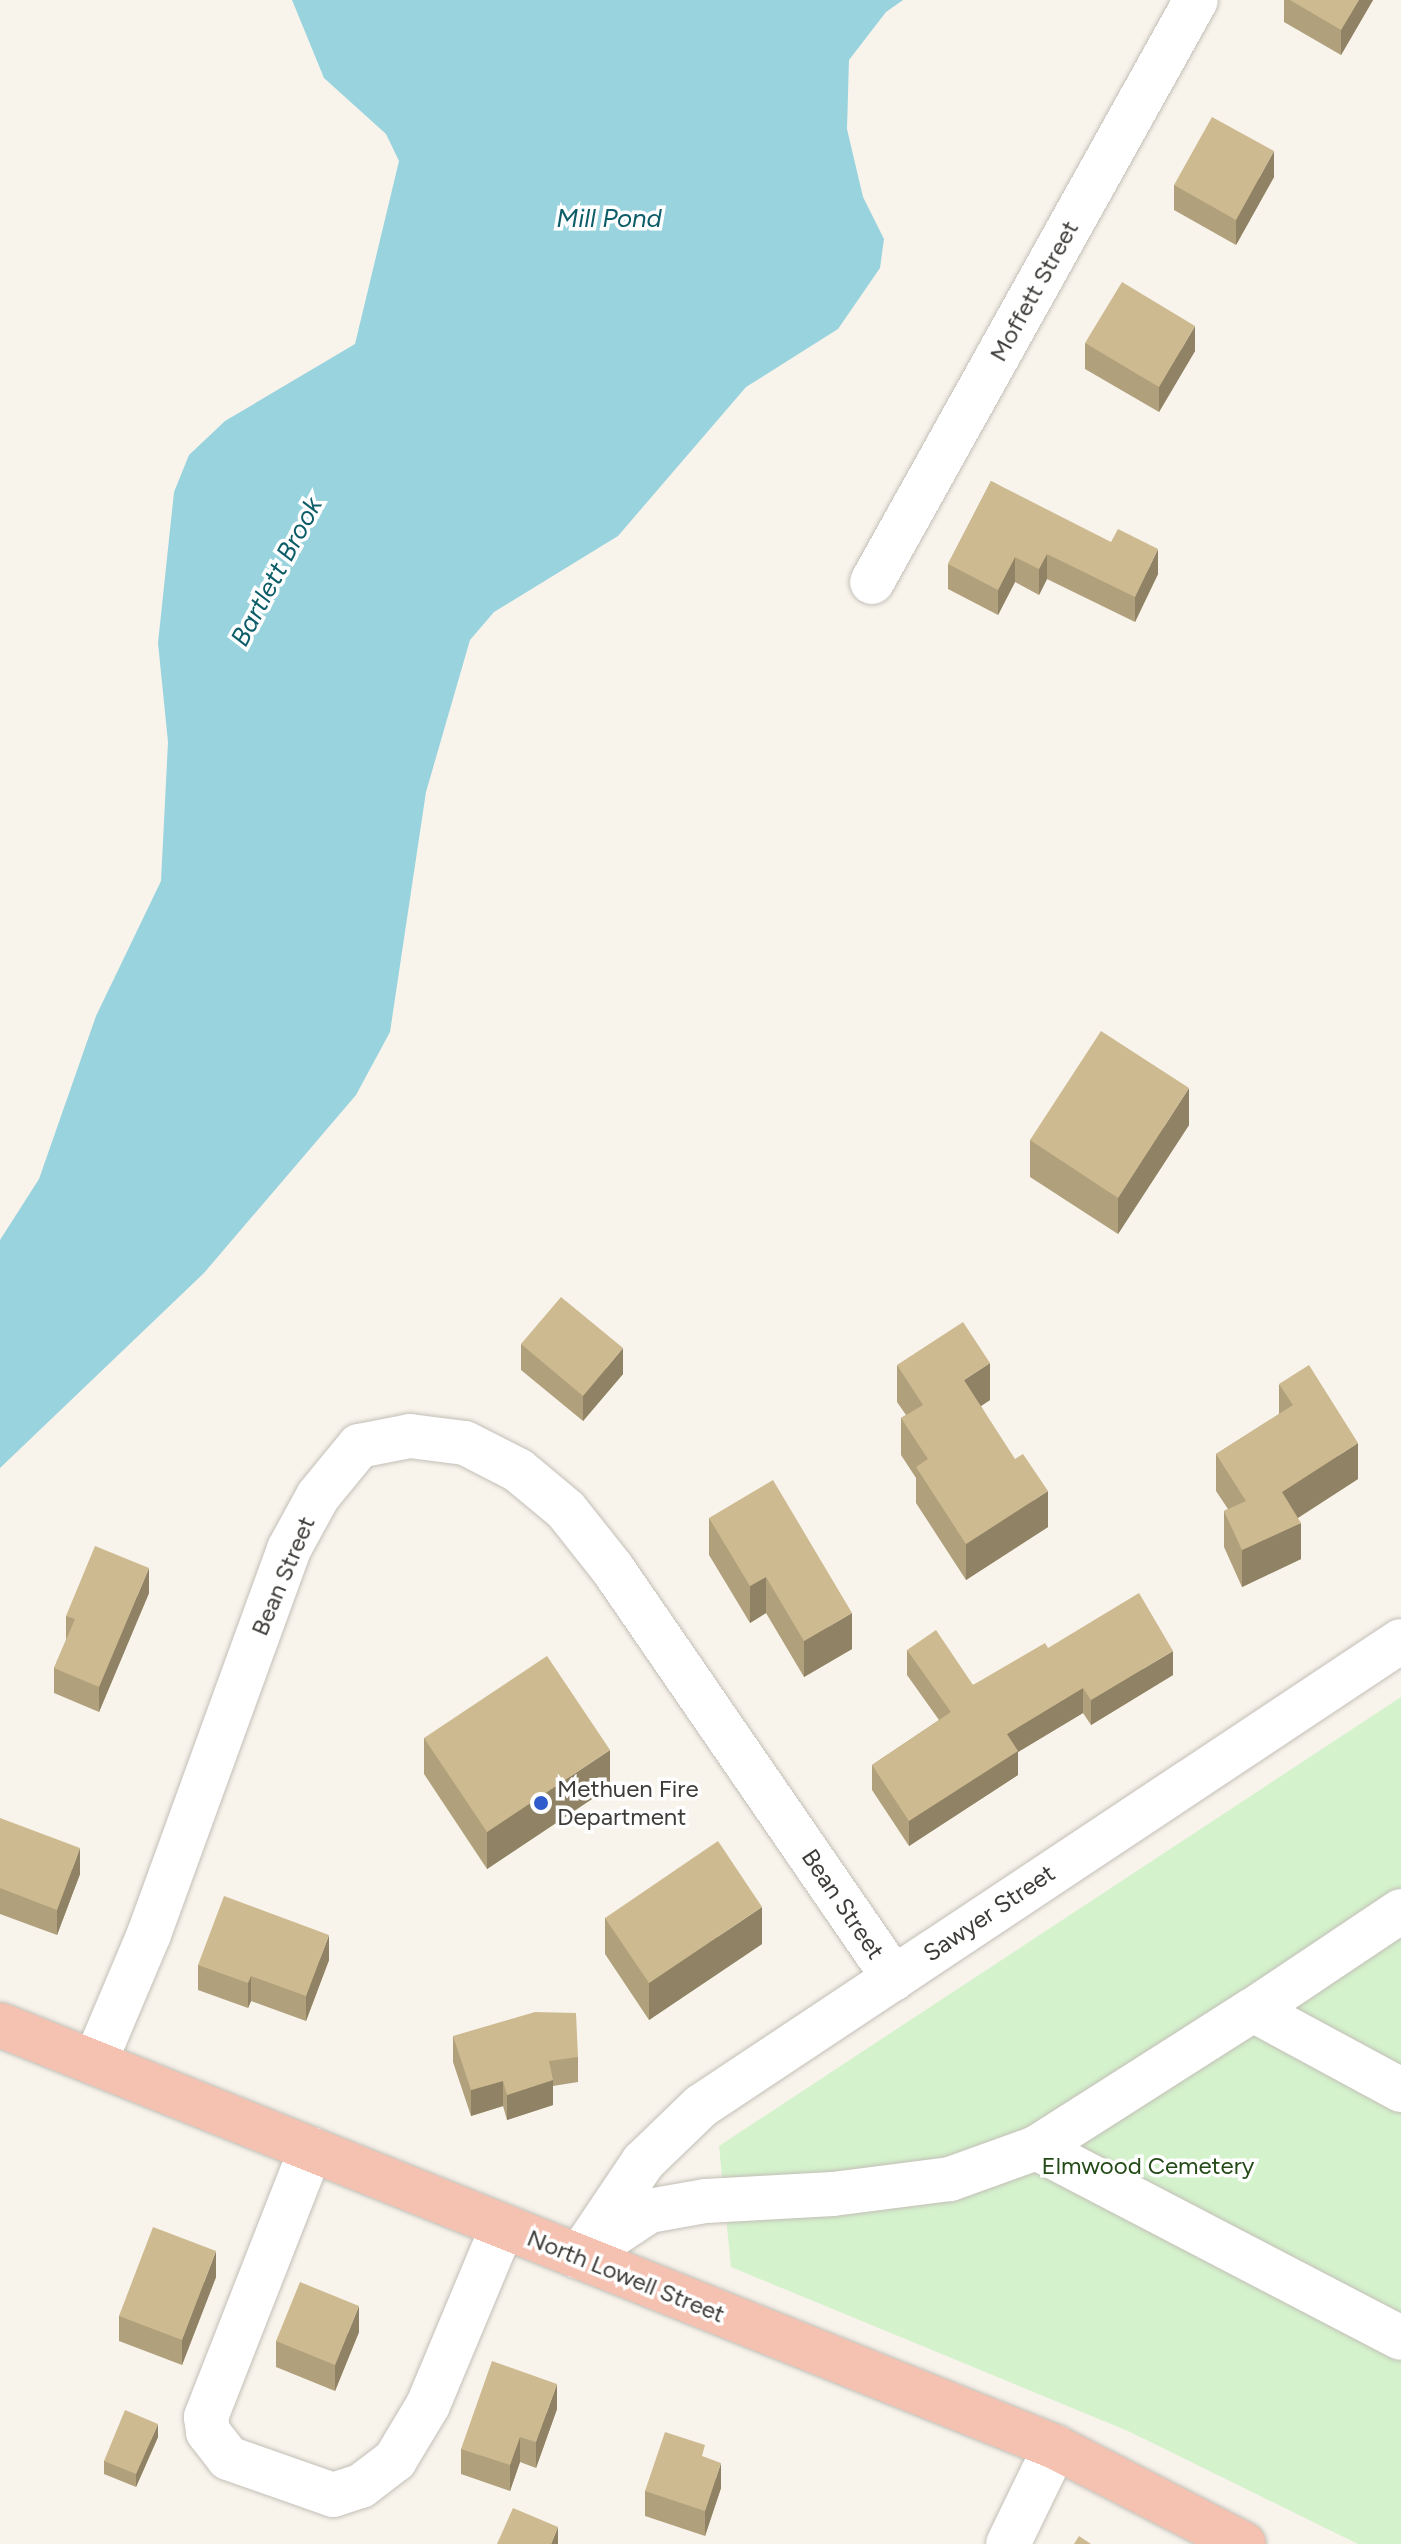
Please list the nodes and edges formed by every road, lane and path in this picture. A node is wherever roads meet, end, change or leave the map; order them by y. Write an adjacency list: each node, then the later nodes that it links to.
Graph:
1 (1196, 0): 2 (street, Moffett Street)
2 (872, 582)
3 (1401, 1641): 5 (street, Sawyer Street)
4 (1401, 1911): 6 (street)
5 (894, 1978): 8 (street, Bean Street); 13 (street, Sawyer Street)
6 (1253, 2010): 9 (street); 10 (street)
7 (0, 2025): 8 (main road, North Lowell Street)
8 (95, 2062): 11 (main road, North Lowell Street)
9 (1401, 2090)
10 (1036, 2148): 13 (street); 14 (street)
11 (311, 2149): 12 (main road, North Lowell Street); 12 (street)
12 (503, 2226): 13 (main road, North Lowell Street)
13 (579, 2257): 15 (main road, North Lowell Street)
14 (1401, 2338)
15 (1055, 2447): 16 (street); 17 (main road, North Lowell Street)
16 (1008, 2544)
17 (1244, 2544)

